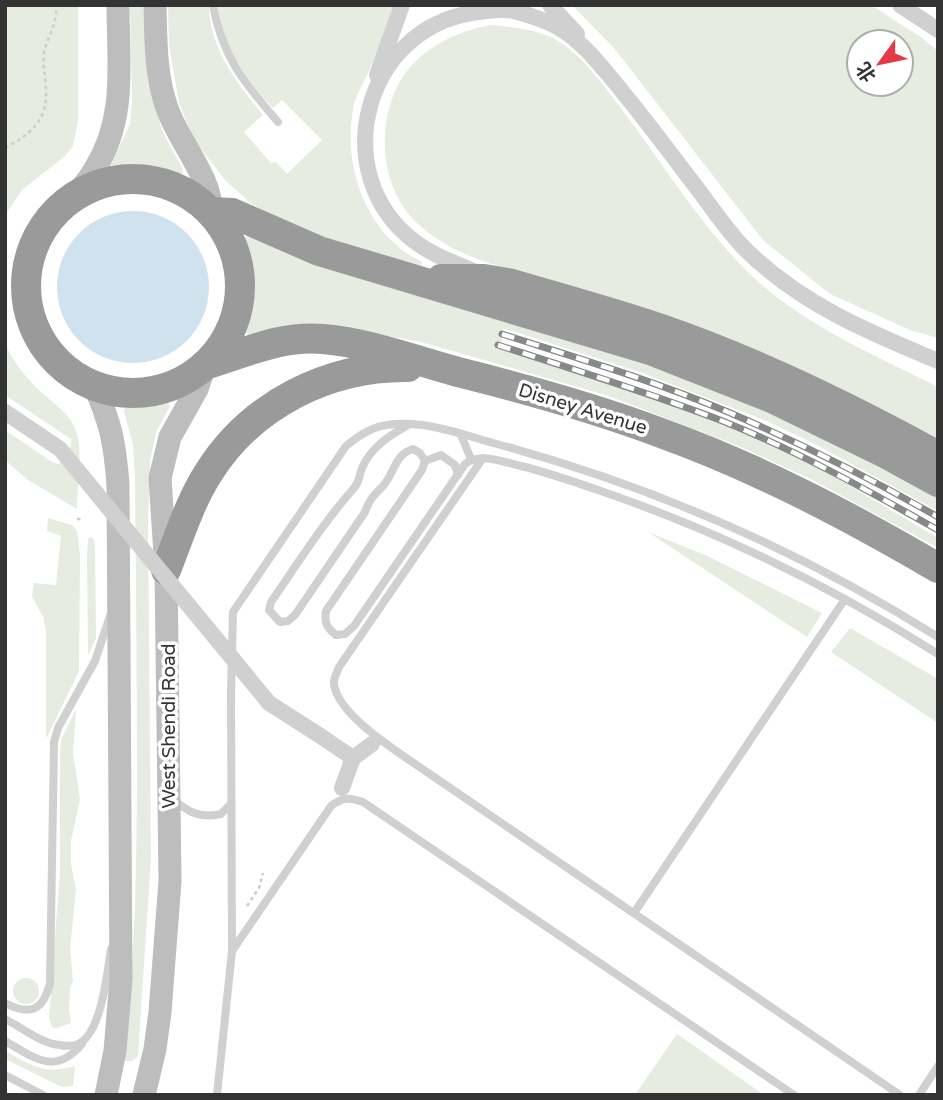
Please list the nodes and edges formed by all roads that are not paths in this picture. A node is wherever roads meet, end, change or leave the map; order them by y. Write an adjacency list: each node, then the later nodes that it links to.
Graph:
1 (118, 5): 11 (street)
2 (155, 5): 12 (street)
3 (213, 5): 10 (lane)
4 (402, 5): 9 (street)
5 (550, 5): 8 (street)
6 (900, 5): 7 (street)
7 (938, 30)
8 (636, 108): 9 (street); 15 (street)
9 (367, 111): 14 (street)
10 (278, 122)
11 (71, 198): 12 (highway); 18 (highway)
12 (211, 212): 13 (highway); 16 (highway)
13 (415, 279): 14 (highway); 27 (highway)
14 (508, 283): 22 (highway)
15 (938, 361)
16 (205, 365): 17 (highway, Disney Avenue); 18 (highway); 29 (street, West Shendi Road)
17 (440, 367): 28 (highway, Disney Avenue); 29 (highway)
18 (94, 385): 30 (street)
19 (5, 412): 35 (street, bridge)
20 (410, 425): 21 (lane); 25 (lane); 38 (lane)
21 (461, 435): 24 (lane); 32 (lane)
22 (938, 456)
23 (483, 458): 24 (lane); 31 (lane); 40 (lane)
24 (471, 459): 26 (lane)
25 (425, 461): 26 (lane); 26 (lane)
26 (457, 475)
27 (938, 482)
28 (938, 568)
29 (166, 570): 37 (street, West Shendi Road)
30 (120, 587): 39 (street); 42 (lane)
31 (845, 599): 33 (lane); 40 (lane)
32 (938, 637)
33 (938, 654)
34 (372, 744): 35 (street)
35 (352, 758): 36 (street)
36 (342, 788)
37 (168, 796): 38 (lane); 50 (street, West Shendi Road)
38 (231, 804): 41 (lane)
39 (121, 887): 44 (lane); 49 (street)
40 (634, 913): 53 (lane)
41 (232, 951): 51 (lane); 52 (lane)
42 (5, 1003)
43 (5, 1019): 44 (lane)
44 (88, 1036): 45 (lane)
45 (5, 1041)
46 (938, 1066): 54 (lane)
47 (5, 1075): 48 (lane)
48 (43, 1095)
49 (106, 1095)
50 (144, 1095)
51 (218, 1095)
52 (794, 1095)
53 (901, 1095)
54 (919, 1095)

